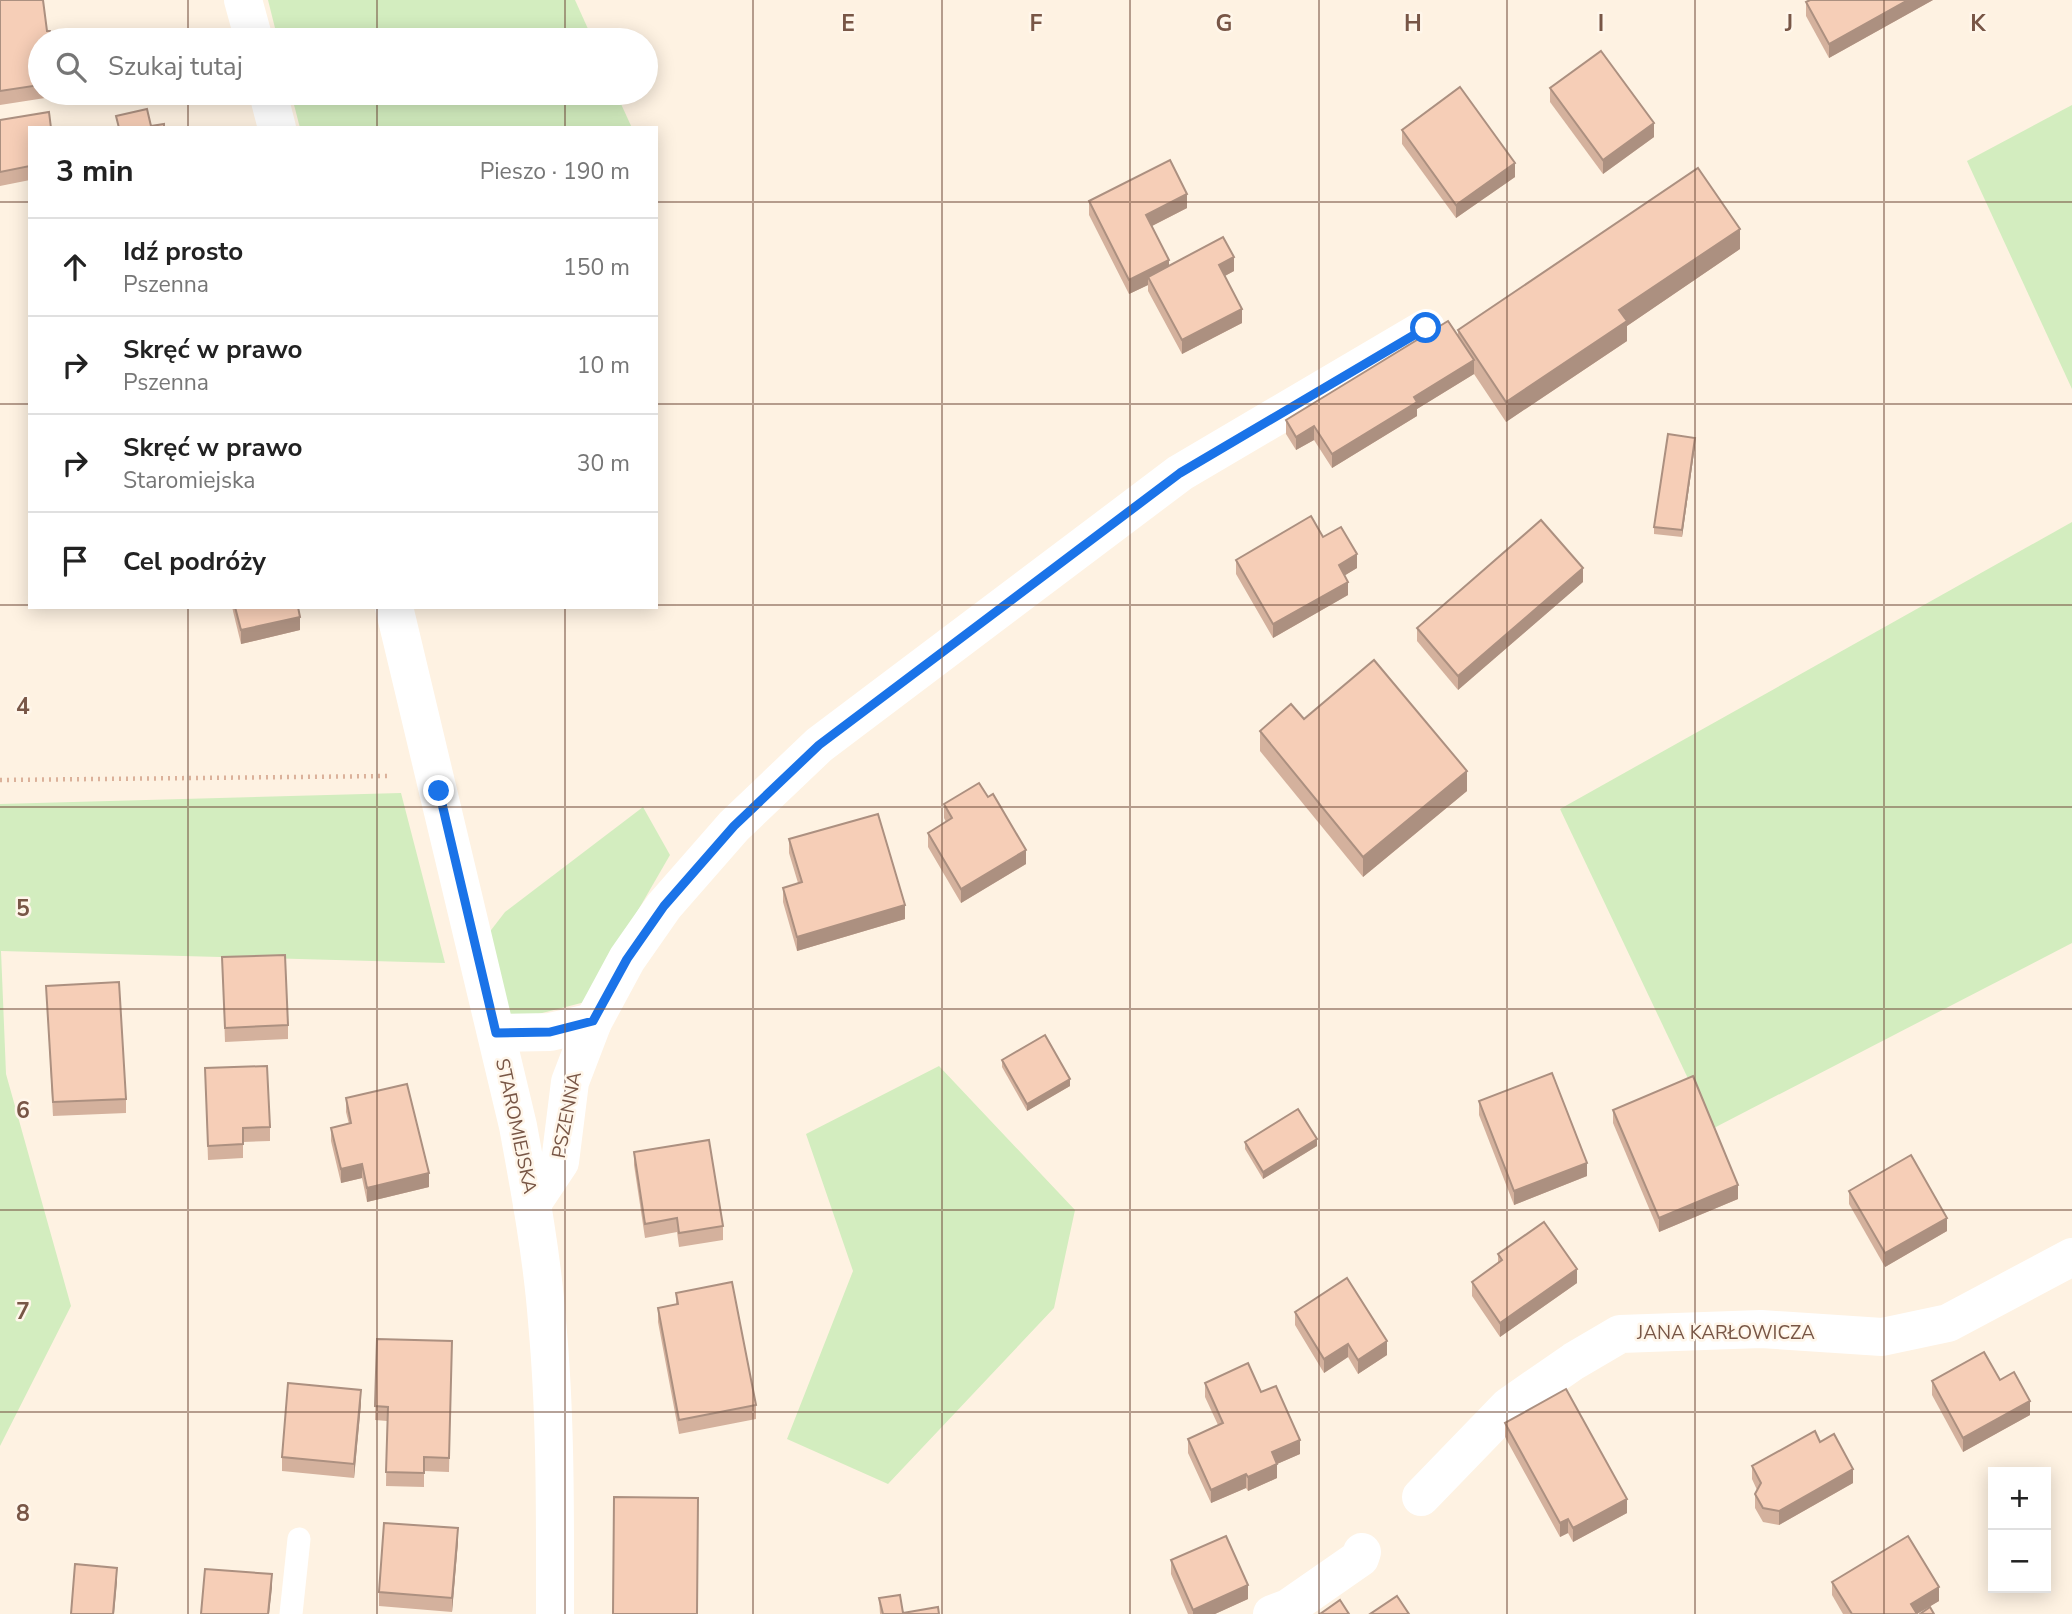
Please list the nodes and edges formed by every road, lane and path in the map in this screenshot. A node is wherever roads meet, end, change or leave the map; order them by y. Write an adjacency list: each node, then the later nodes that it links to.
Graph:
1 (243, 0): 2 (street)
2 (251, 28)
3 (271, 105): 4 (street)
4 (276, 126)
5 (1426, 328): 9 (street, PSZENNA)
6 (394, 609): 10 (street, STAROMIEJSKA)
7 (398, 776): 8 (path)
8 (0, 780)
9 (593, 1021): 10 (street); 11 (street, PSZENNA)
10 (496, 1033): 11 (street, STAROMIEJSKA)
11 (532, 1205): 17 (street, STAROMIEJSKA)
12 (2072, 1258): 13 (street, JANA KARŁOWICZA)
13 (1421, 1497)
14 (299, 1539): 16 (lane)
15 (1362, 1552): 18 (street)
16 (291, 1614)
17 (555, 1614)
18 (1272, 1614)

